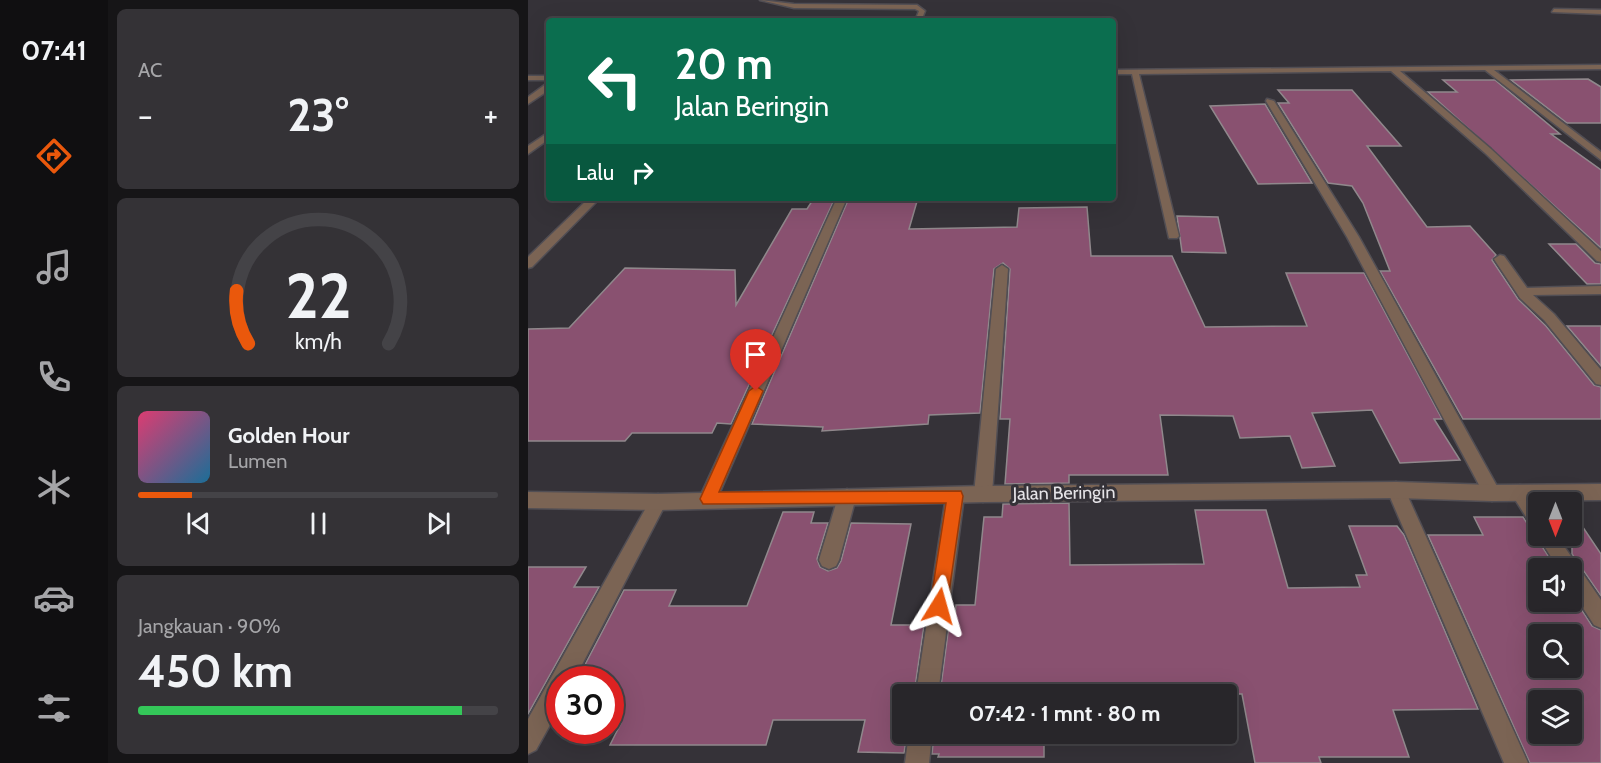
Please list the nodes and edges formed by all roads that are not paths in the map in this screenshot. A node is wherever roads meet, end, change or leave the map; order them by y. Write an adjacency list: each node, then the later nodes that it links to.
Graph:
1 (763, 0): 4 (street)
2 (1554, 11): 3 (street)
3 (1601, 12)
4 (919, 18)
5 (1601, 68): 6 (street)
6 (1489, 70): 7 (street); 17 (street)
7 (1395, 71): 9 (street); 21 (street)
8 (1116, 72): 9 (street)
9 (1135, 72): 20 (street)
10 (528, 78): 11 (street)
11 (546, 78)
12 (546, 88): 14 (street)
13 (1270, 100): 32 (street)
14 (528, 101)
15 (546, 137): 16 (street)
16 (528, 151)
17 (1601, 157)
18 (592, 201): 23 (street)
19 (841, 201): 35 (street)
20 (1173, 236)
21 (1601, 258)
22 (1500, 259): 26 (street)
23 (528, 264)
24 (1002, 269): 31 (street)
25 (1601, 290): 26 (street)
26 (1524, 295): 27 (street)
27 (1601, 380)
28 (1396, 490): 31 (street, Jalan Beringin); 32 (street, Jalan Beringin); 48 (street)
29 (1601, 492): 30 (street, Jalan Beringin)
30 (1520, 493): 32 (street, Jalan Beringin); 38 (street)
31 (983, 494): 33 (street, Jalan Beringin)
32 (1492, 494)
33 (955, 496): 34 (street, Jalan Beringin); 43 (street)
34 (847, 497): 35 (street, Jalan Beringin); 39 (street)
35 (708, 499): 37 (street, Jalan Beringin)
36 (528, 500): 37 (street, Jalan Beringin)
37 (658, 502): 42 (street)
38 (1528, 505)
39 (829, 560)
40 (1582, 589): 41 (street)
41 (1601, 618)
42 (570, 666)
43 (928, 684)
44 (546, 709): 45 (street)
45 (528, 742)
46 (920, 744): 47 (street)
47 (917, 763)
48 (1516, 763)

